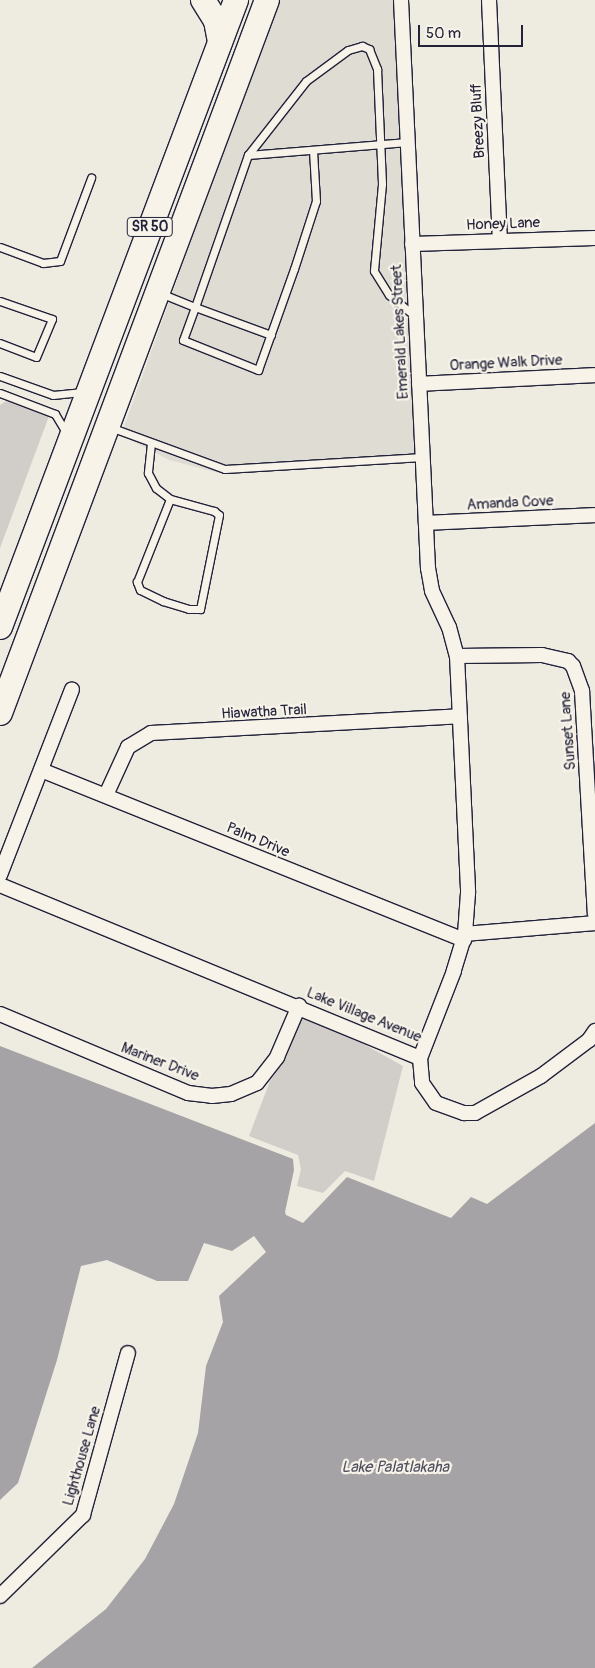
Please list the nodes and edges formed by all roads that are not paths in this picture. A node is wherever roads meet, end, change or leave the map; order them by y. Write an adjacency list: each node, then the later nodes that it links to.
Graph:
1 (203, 0): 6 (highway)
2 (236, 0): 6 (highway, SR 50)
3 (267, 0): 16 (highway, SR 50)
4 (401, 0): 7 (street, Emerald Lakes Street)
5 (489, 0): 13 (street, Breezy Bluff)
6 (220, 42): 25 (highway, SR 50)
7 (407, 142): 8 (lane); 14 (street, Emerald Lakes Street)
8 (379, 145): 9 (lane); 10 (lane); 19 (lane)
9 (313, 151): 10 (lane); 20 (lane)
10 (248, 155): 18 (lane)
11 (91, 178): 15 (lane)
12 (595, 238): 13 (street, Honey Lane)
13 (500, 240): 14 (street, Honey Lane)
14 (412, 244): 19 (street, Emerald Lakes Street)
15 (0, 247)
16 (158, 292): 18 (lane); 27 (highway, SR 50)
17 (0, 301): 21 (lane)
18 (195, 307): 20 (lane); 20 (lane)
19 (416, 316): 24 (street, Emerald Lakes Street)
20 (270, 335)
21 (0, 343)
22 (595, 375): 24 (street, Orange Walk Drive)
23 (0, 376): 25 (lane)
24 (419, 384): 30 (street, Emerald Lakes Street)
25 (88, 391): 28 (highway, SR 50)
26 (0, 392): 28 (lane)
27 (108, 426): 29 (lane); 37 (highway, SR 50)
28 (70, 439): 34 (highway, SR 50)
29 (151, 443): 30 (lane); 31 (lane)
30 (423, 457): 33 (street, Emerald Lakes Street)
31 (170, 499): 31 (lane)
32 (595, 515): 33 (street, Amanda Cove)
33 (426, 523): 35 (street, Emerald Lakes Street)
34 (0, 627)
35 (457, 656): 38 (street, Lake Village Avenue); 43 (street, Sunset Lane)
36 (72, 688): 39 (street)
37 (0, 714)
38 (460, 716): 40 (street, Hiawatha Trail); 45 (street, Lake Village Avenue)
39 (41, 770): 40 (street, Palm Drive); 41 (street)
40 (106, 795): 45 (street, Palm Drive)
41 (0, 875)
42 (0, 885): 46 (street, Lake Village Avenue)
43 (595, 914)
44 (595, 923): 45 (street, Palm Drive)
45 (464, 937): 49 (street, Lake Village Avenue)
46 (299, 1006): 47 (street, Mariner Drive); 49 (street, Lake Village Avenue)
47 (0, 1014)
48 (595, 1031): 49 (street)
49 (420, 1058)
50 (128, 1353): 51 (street, Lighthouse Lane)
51 (0, 1596)

